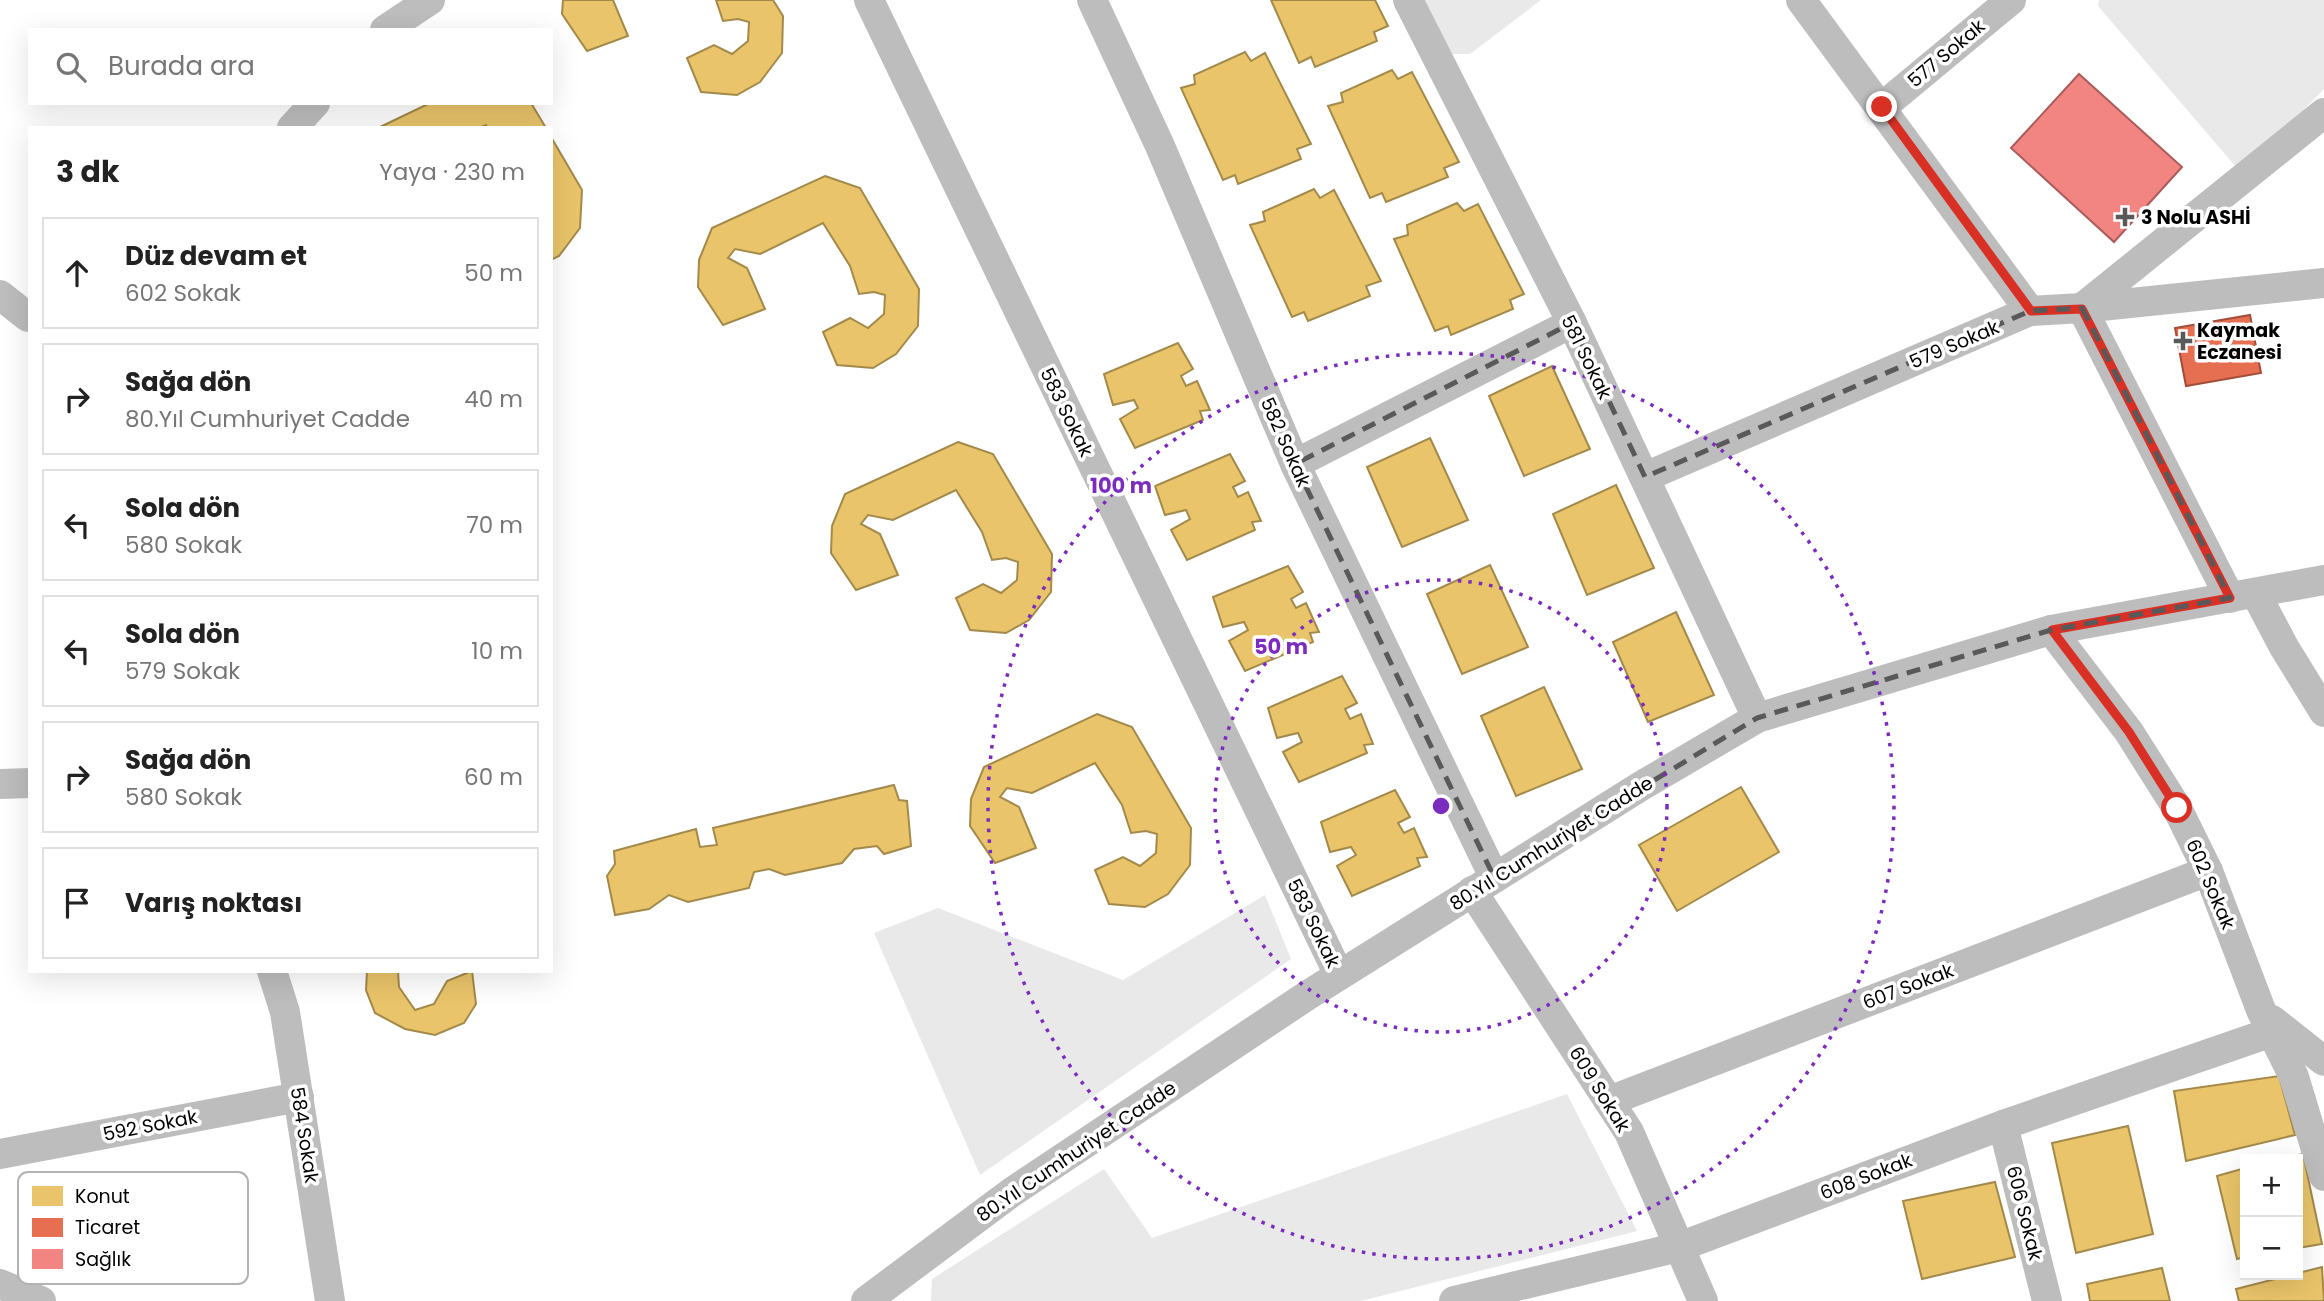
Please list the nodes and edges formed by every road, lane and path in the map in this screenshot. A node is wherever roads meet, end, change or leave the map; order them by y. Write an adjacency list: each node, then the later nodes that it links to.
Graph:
1 (430, 0): 7 (street)
2 (869, 0): 32 (street, 583 Sokak)
3 (1093, 0): 20 (street, 582 Sokak)
4 (1408, 0): 18 (street, 581 Sokak)
5 (1801, 0): 9 (street)
6 (2011, 0): 9 (street, 577 Sokak)
7 (388, 28)
8 (313, 105): 11 (street)
9 (1882, 107): 15 (street)
10 (2324, 113): 14 (street)
11 (294, 126)
12 (2324, 283): 14 (street, 579 Sokak)
13 (0, 295): 16 (street)
14 (2082, 309): 15 (street, 579 Sokak); 23 (street)
15 (2031, 311): 21 (street, 579 Sokak)
16 (28, 315)
17 (28, 316): 19 (street)
18 (1572, 323): 20 (street); 21 (street, 581 Sokak)
19 (0, 326)
20 (1295, 464): 30 (street, 582 Sokak)
21 (1645, 477): 26 (street, 581 Sokak)
22 (2324, 580): 23 (street, 80.Yıl Cumhuriyet Cadde)
23 (2243, 596): 24 (street, 80.Yıl Cumhuriyet Cadde); 25 (street)
24 (2052, 630): 26 (street, 80.Yıl Cumhuriyet Cadde); 29 (street, 602 Sokak)
25 (2324, 712)
26 (1758, 718): 30 (street, 80.Yıl Cumhuriyet Cadde)
27 (28, 783): 28 (street)
28 (0, 784)
29 (2208, 871): 33 (street, 602 Sokak); 36 (street, 607 Sokak)
30 (1483, 884): 32 (street, 80.Yıl Cumhuriyet Cadde); 36 (street, 609 Sokak)
31 (273, 973): 35 (street, 584 Sokak)
32 (1339, 975): 44 (street, 80.Yıl Cumhuriyet Cadde)
33 (2267, 1021): 34 (street); 37 (street, 608 Sokak); 39 (street, 602 Sokak)
34 (2324, 1061)
35 (299, 1097): 38 (street, 592 Sokak); 43 (street, 584 Sokak)
36 (1609, 1101): 40 (street, 609 Sokak)
37 (2003, 1125): 40 (street, 608 Sokak); 47 (street, 606 Sokak)
38 (0, 1154)
39 (2324, 1175)
40 (1679, 1247): 45 (street, 608 Sokak); 46 (street, 609 Sokak)
41 (0, 1284): 42 (street)
42 (41, 1301)
43 (330, 1301)
44 (866, 1301)
45 (1454, 1301)
46 (1703, 1301)
47 (2047, 1301)

